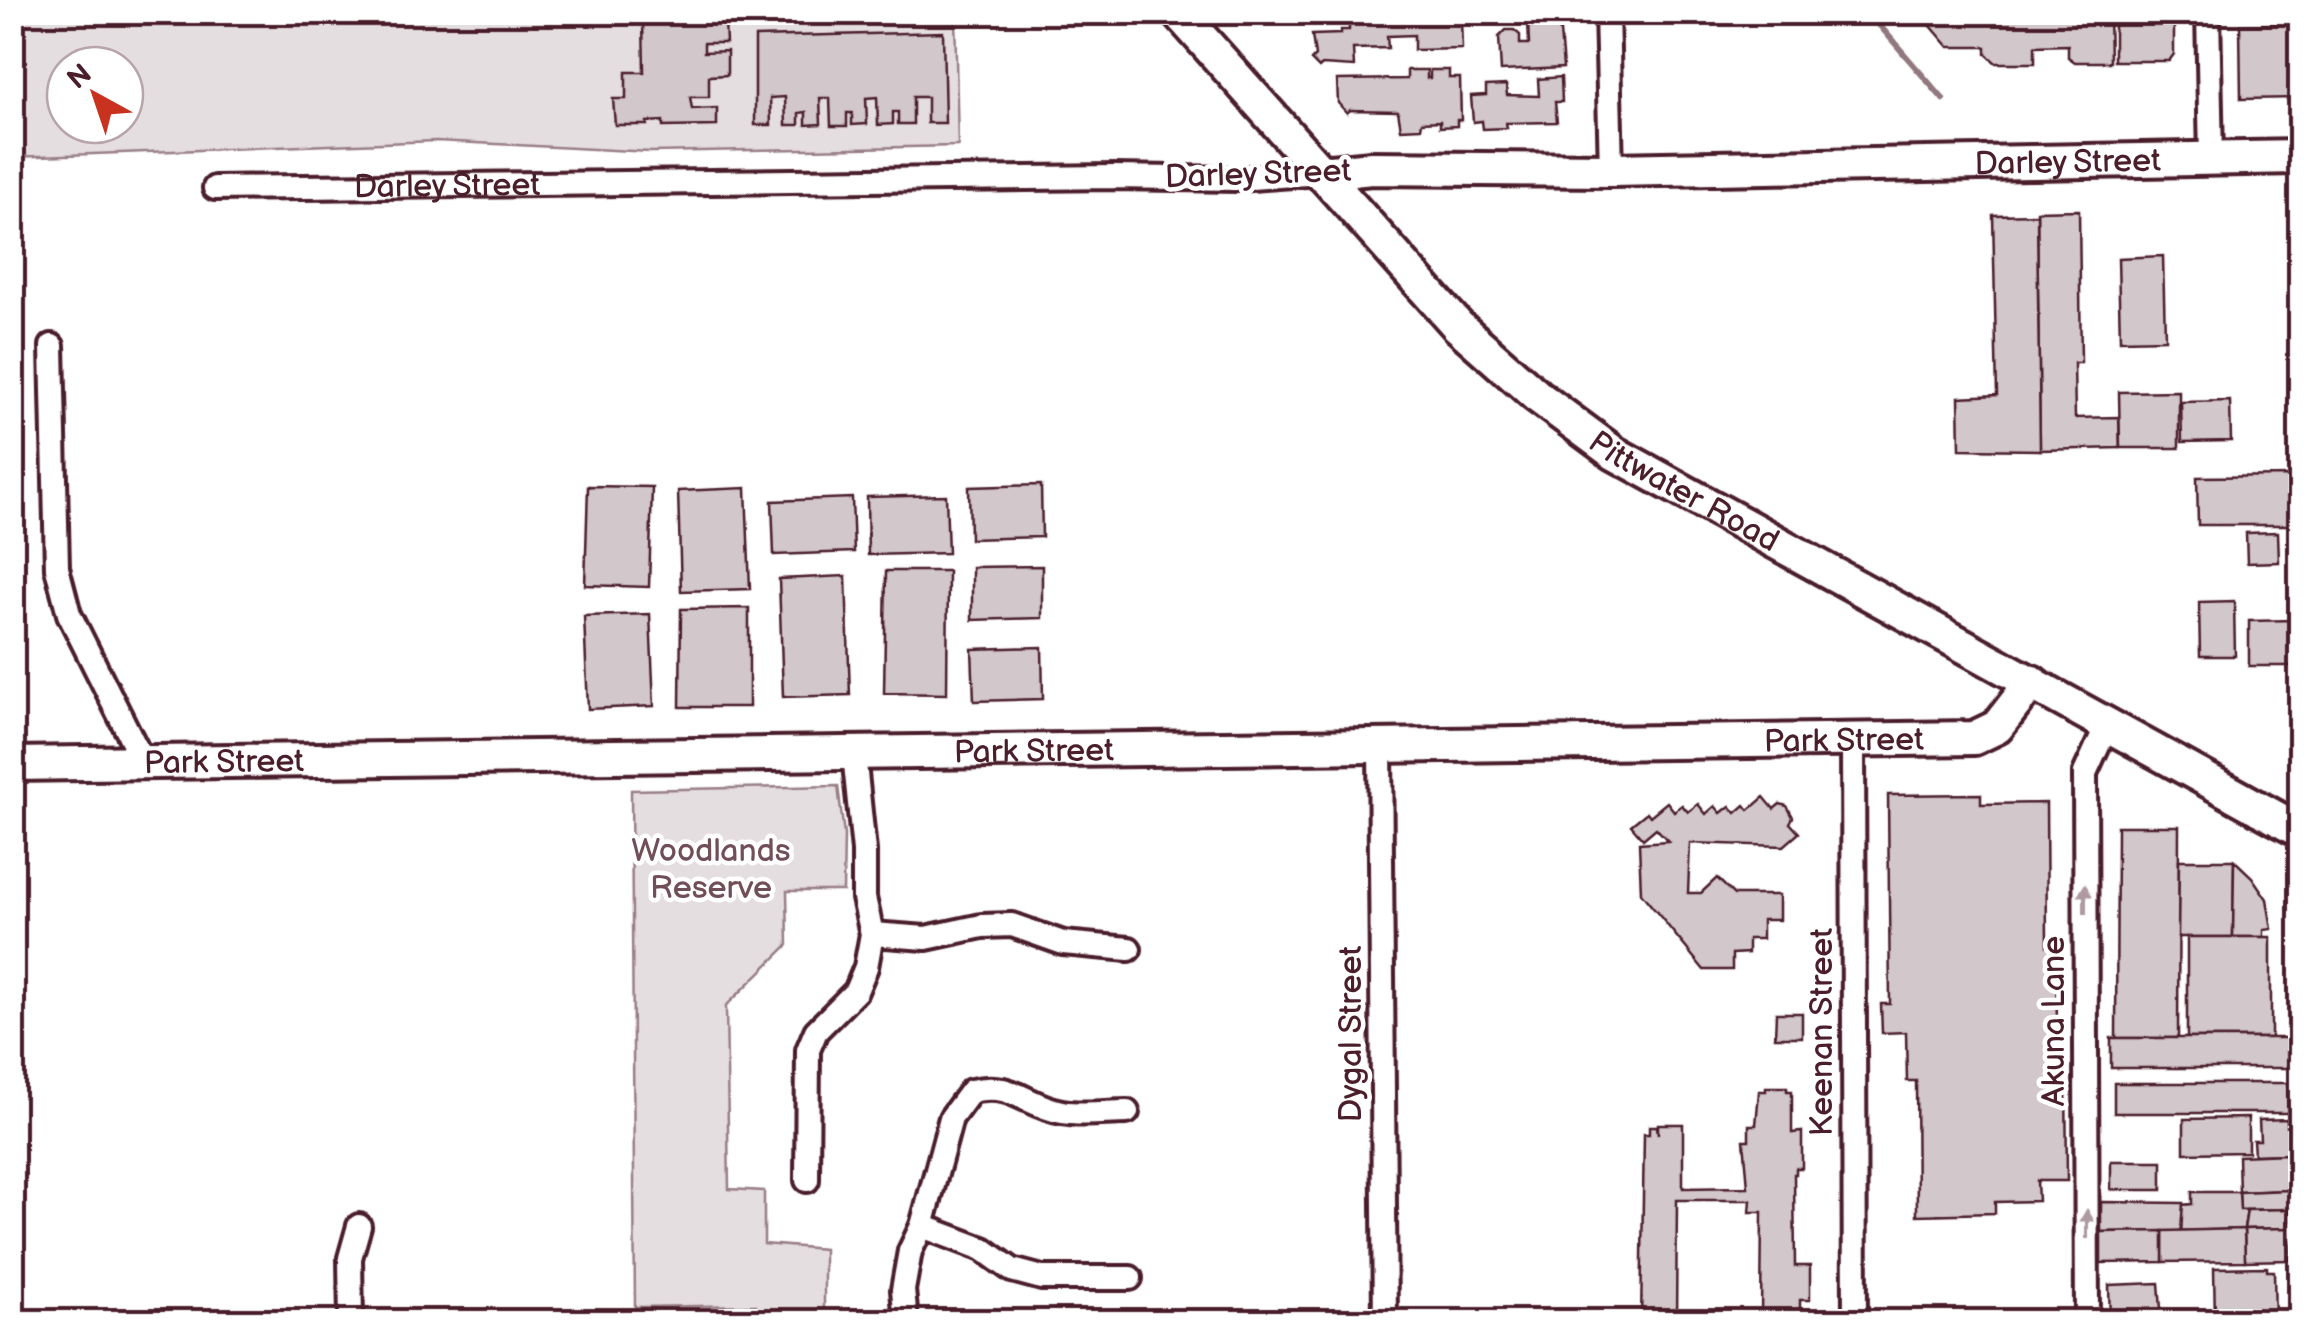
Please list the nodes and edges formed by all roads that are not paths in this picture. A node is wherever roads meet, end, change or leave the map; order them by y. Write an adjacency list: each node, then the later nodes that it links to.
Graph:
1 (1178, 12): 7 (main road, Pittwater Road)
2 (1606, 12): 6 (street)
3 (2208, 12): 5 (street)
4 (2300, 158): 5 (main road, Darley Street)
5 (2211, 159): 6 (main road, Darley Street)
6 (1611, 170): 7 (main road, Darley Street)
7 (1320, 173): 8 (street, Darley Street); 10 (main road, Pittwater Road)
8 (215, 188)
9 (52, 346): 15 (street)
10 (2032, 682): 11 (main road, Pittwater Road); 12 (main road, Park Street)
11 (2107, 725): 17 (main road, Pittwater Road); 29 (street, Akuna Lane, one-way to 11)
12 (1853, 741): 13 (main road, Park Street); 28 (street, Keenan Street)
13 (1380, 745): 14 (main road, Park Street); 27 (street, Dygal Street)
14 (854, 754): 15 (main road, Park Street); 18 (street)
15 (144, 762): 16 (main road, Park Street)
16 (12, 764)
17 (2300, 830)
18 (872, 934): 19 (street); 21 (street)
19 (1129, 949)
20 (1127, 1112): 23 (street)
21 (807, 1180)
22 (359, 1226): 25 (street)
23 (922, 1226): 24 (street); 26 (street)
24 (1130, 1278)
25 (350, 1322)
26 (906, 1322)
27 (1384, 1322)
28 (1855, 1322)
29 (2087, 1322)

